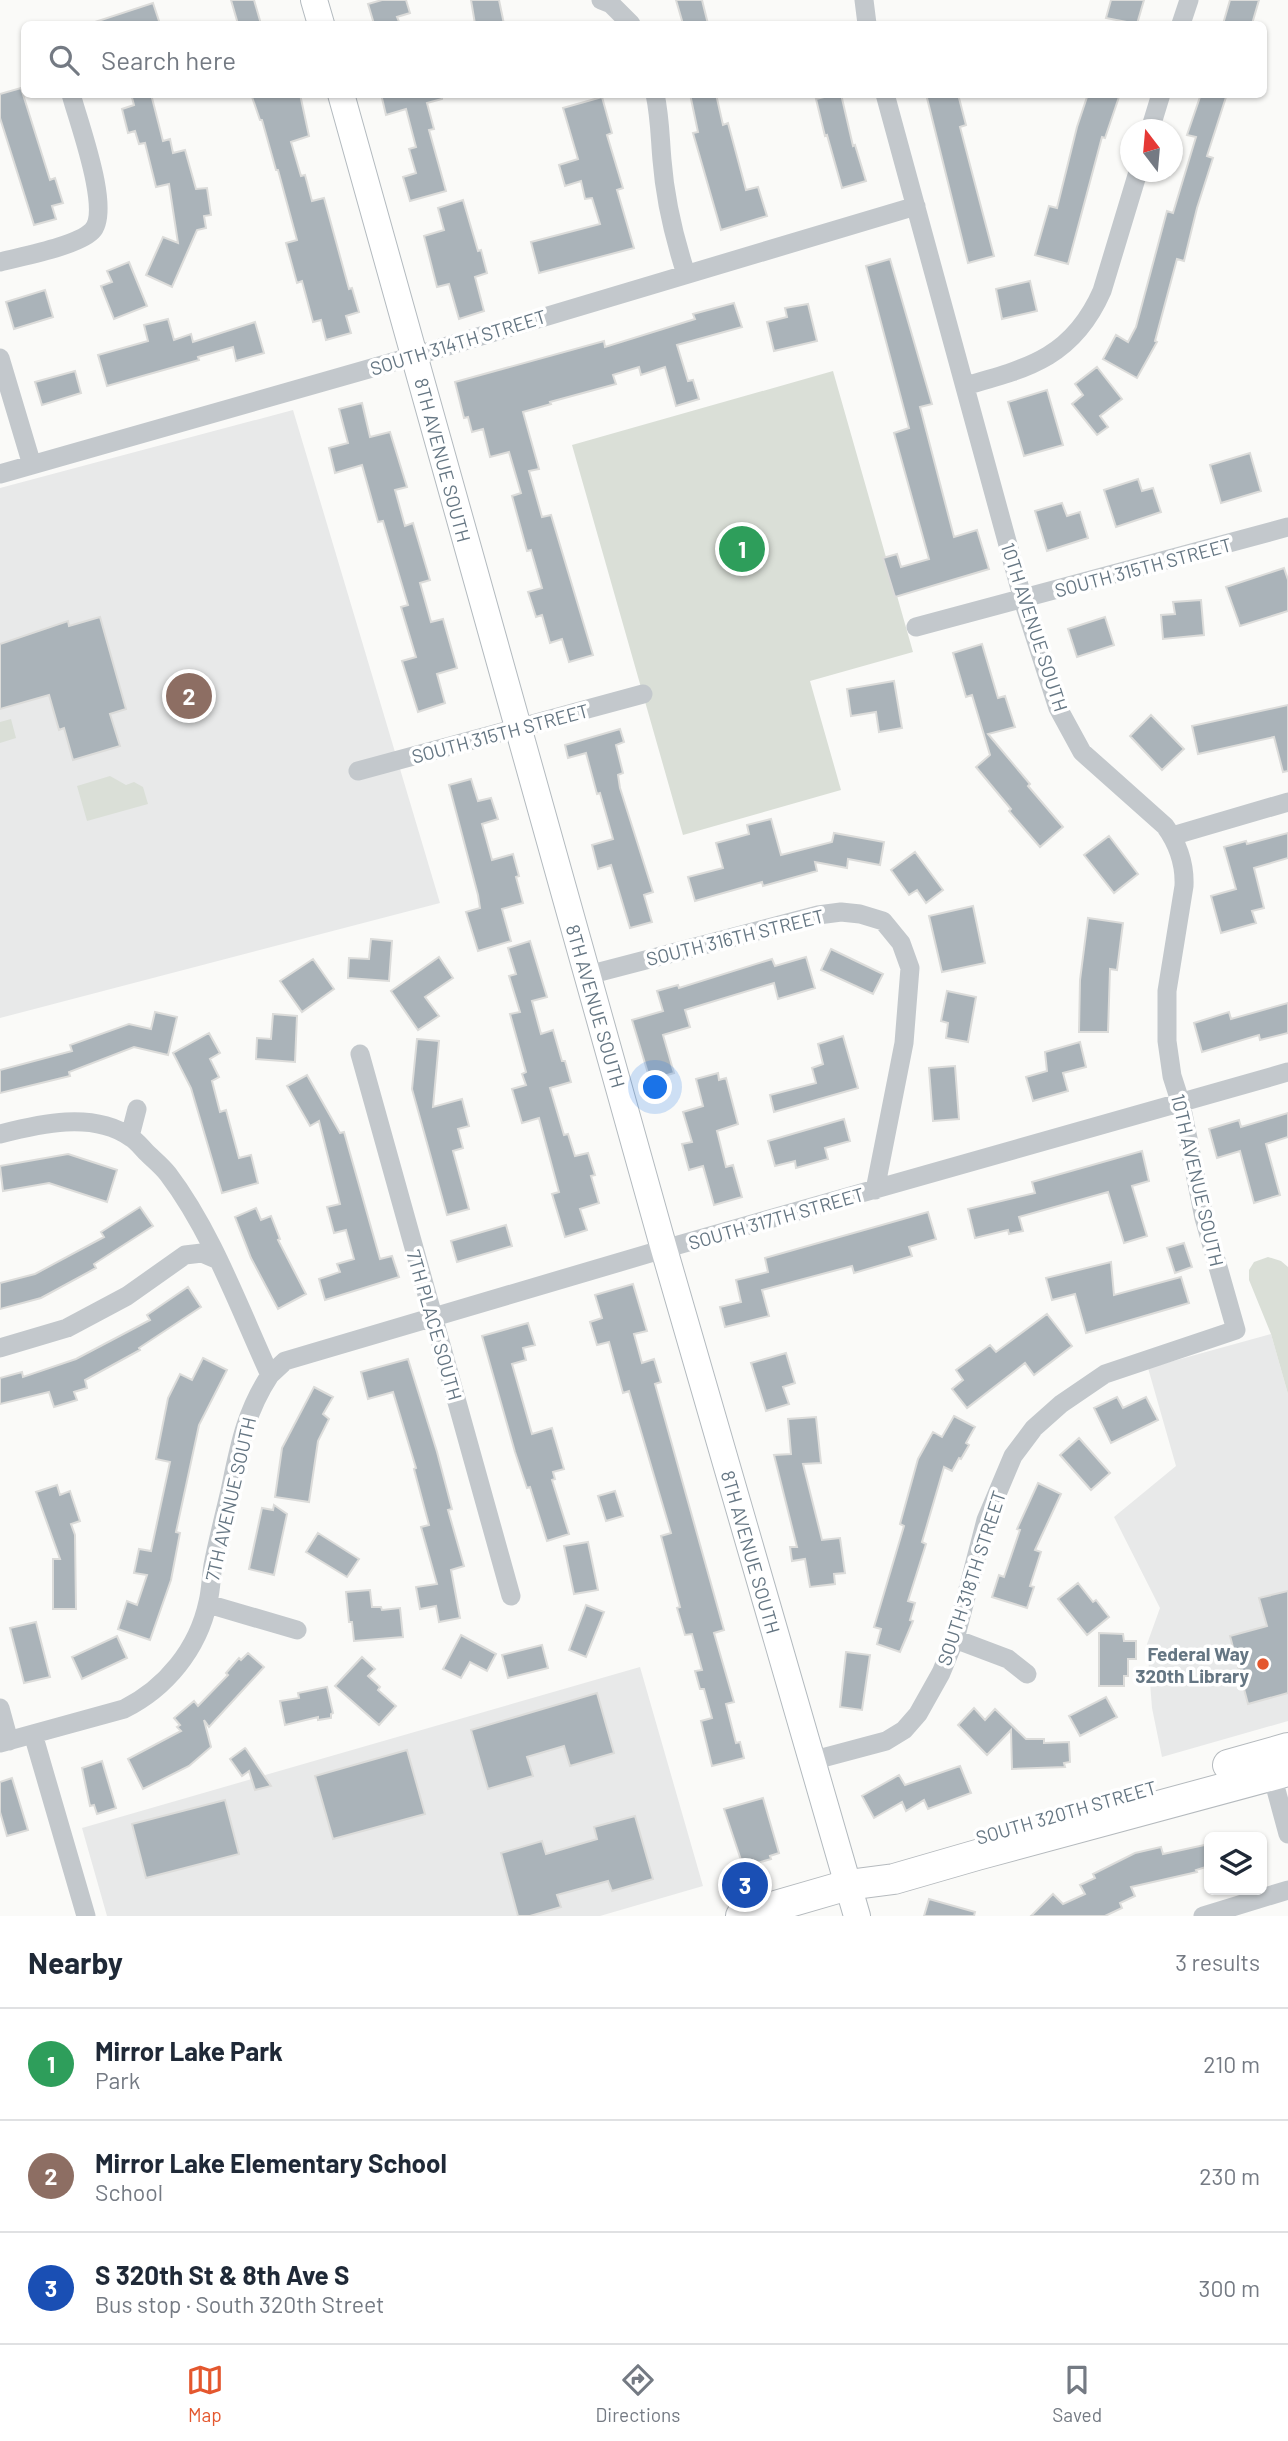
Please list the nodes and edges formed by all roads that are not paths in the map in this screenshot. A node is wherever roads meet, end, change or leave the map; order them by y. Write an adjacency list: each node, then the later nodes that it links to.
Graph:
1 (314, 0): 5 (street)
2 (601, 0): 6 (street)
3 (864, 0): 7 (street)
4 (1189, 0): 8 (street)
5 (320, 21)
6 (628, 21)
7 (867, 21)
8 (1182, 21)
9 (72, 98): 17 (street)
10 (342, 98): 19 (street, 8TH AVENUE SOUTH)
11 (656, 98): 18 (street)
12 (886, 98): 16 (street, 10TH AVENUE SOUTH)
13 (1160, 98): 14 (street)
14 (1153, 119)
15 (1135, 182): 21 (street)
16 (916, 206): 18 (street, SOUTH 314TH STREET); 21 (street, 10TH AVENUE SOUTH)
17 (0, 262)
18 (686, 274): 19 (street, SOUTH 314TH STREET)
19 (414, 356): 22 (street, SOUTH 314TH STREET); 28 (street, 8TH AVENUE SOUTH)
20 (0, 358): 22 (street)
21 (965, 386): 25 (street, 10TH AVENUE SOUTH)
22 (32, 465): 23 (street, SOUTH 314TH STREET)
23 (0, 474)
24 (1288, 527): 25 (street, SOUTH 315TH STREET)
25 (1023, 600): 26 (street, SOUTH 315TH STREET); 31 (street, 10TH AVENUE SOUTH)
26 (916, 627)
27 (643, 694): 28 (street, SOUTH 315TH STREET)
28 (517, 729): 29 (street, SOUTH 315TH STREET); 32 (street, 8TH AVENUE SOUTH)
29 (358, 771)
30 (1288, 802): 31 (street)
31 (1172, 836): 35 (street, 10TH AVENUE SOUTH)
32 (588, 975): 39 (street, SOUTH 316TH STREET); 40 (street, 8TH AVENUE SOUTH)
33 (360, 1054): 42 (street, 7TH PLACE SOUTH)
34 (1288, 1072): 35 (street, SOUTH 317TH STREET)
35 (1181, 1104): 39 (street, SOUTH 317TH STREET); 43 (street, 10TH AVENUE SOUTH)
36 (137, 1109): 38 (street)
37 (0, 1135): 38 (street)
38 (130, 1136): 41 (street)
39 (876, 1190): 40 (street, SOUTH 317TH STREET)
40 (664, 1250): 42 (street, SOUTH 317TH STREET); 55 (street, 8TH AVENUE SOUTH)
41 (216, 1259): 44 (street); 45 (street)
42 (432, 1317): 45 (street, SOUTH 317TH STREET); 46 (street, 7TH PLACE SOUTH)
43 (1236, 1330): 49 (street, SOUTH 318TH STREET)
44 (0, 1348)
45 (270, 1375): 47 (street, 7TH AVENUE SOUTH)
46 (511, 1596)
47 (208, 1604): 48 (street); 52 (street, 7TH AVENUE SOUTH)
48 (297, 1630)
49 (956, 1639): 50 (street); 55 (street, SOUTH 318TH STREET)
50 (1027, 1674)
51 (0, 1708): 53 (street)
52 (33, 1734): 53 (street, 7TH AVENUE SOUTH); 62 (street)
53 (5, 1742)
54 (1288, 1748): 57 (main road, SOUTH 320TH STREET)
55 (811, 1761): 60 (street, 8TH AVENUE SOUTH)
56 (1283, 1768): 58 (street); 59 (main road, SOUTH 320TH STREET)
57 (1198, 1774): 59 (main road); 60 (main road, SOUTH 320TH STREET)
58 (1288, 1833)
59 (1053, 1834): 60 (main road, SOUTH 320TH STREET)
60 (848, 1885): 63 (main road, SOUTH 320TH STREET); 64 (street, 8TH AVENUE SOUTH)
61 (1288, 1890): 65 (street)
62 (86, 1916)
63 (741, 1916)
64 (857, 1916)
65 (1203, 1916)

